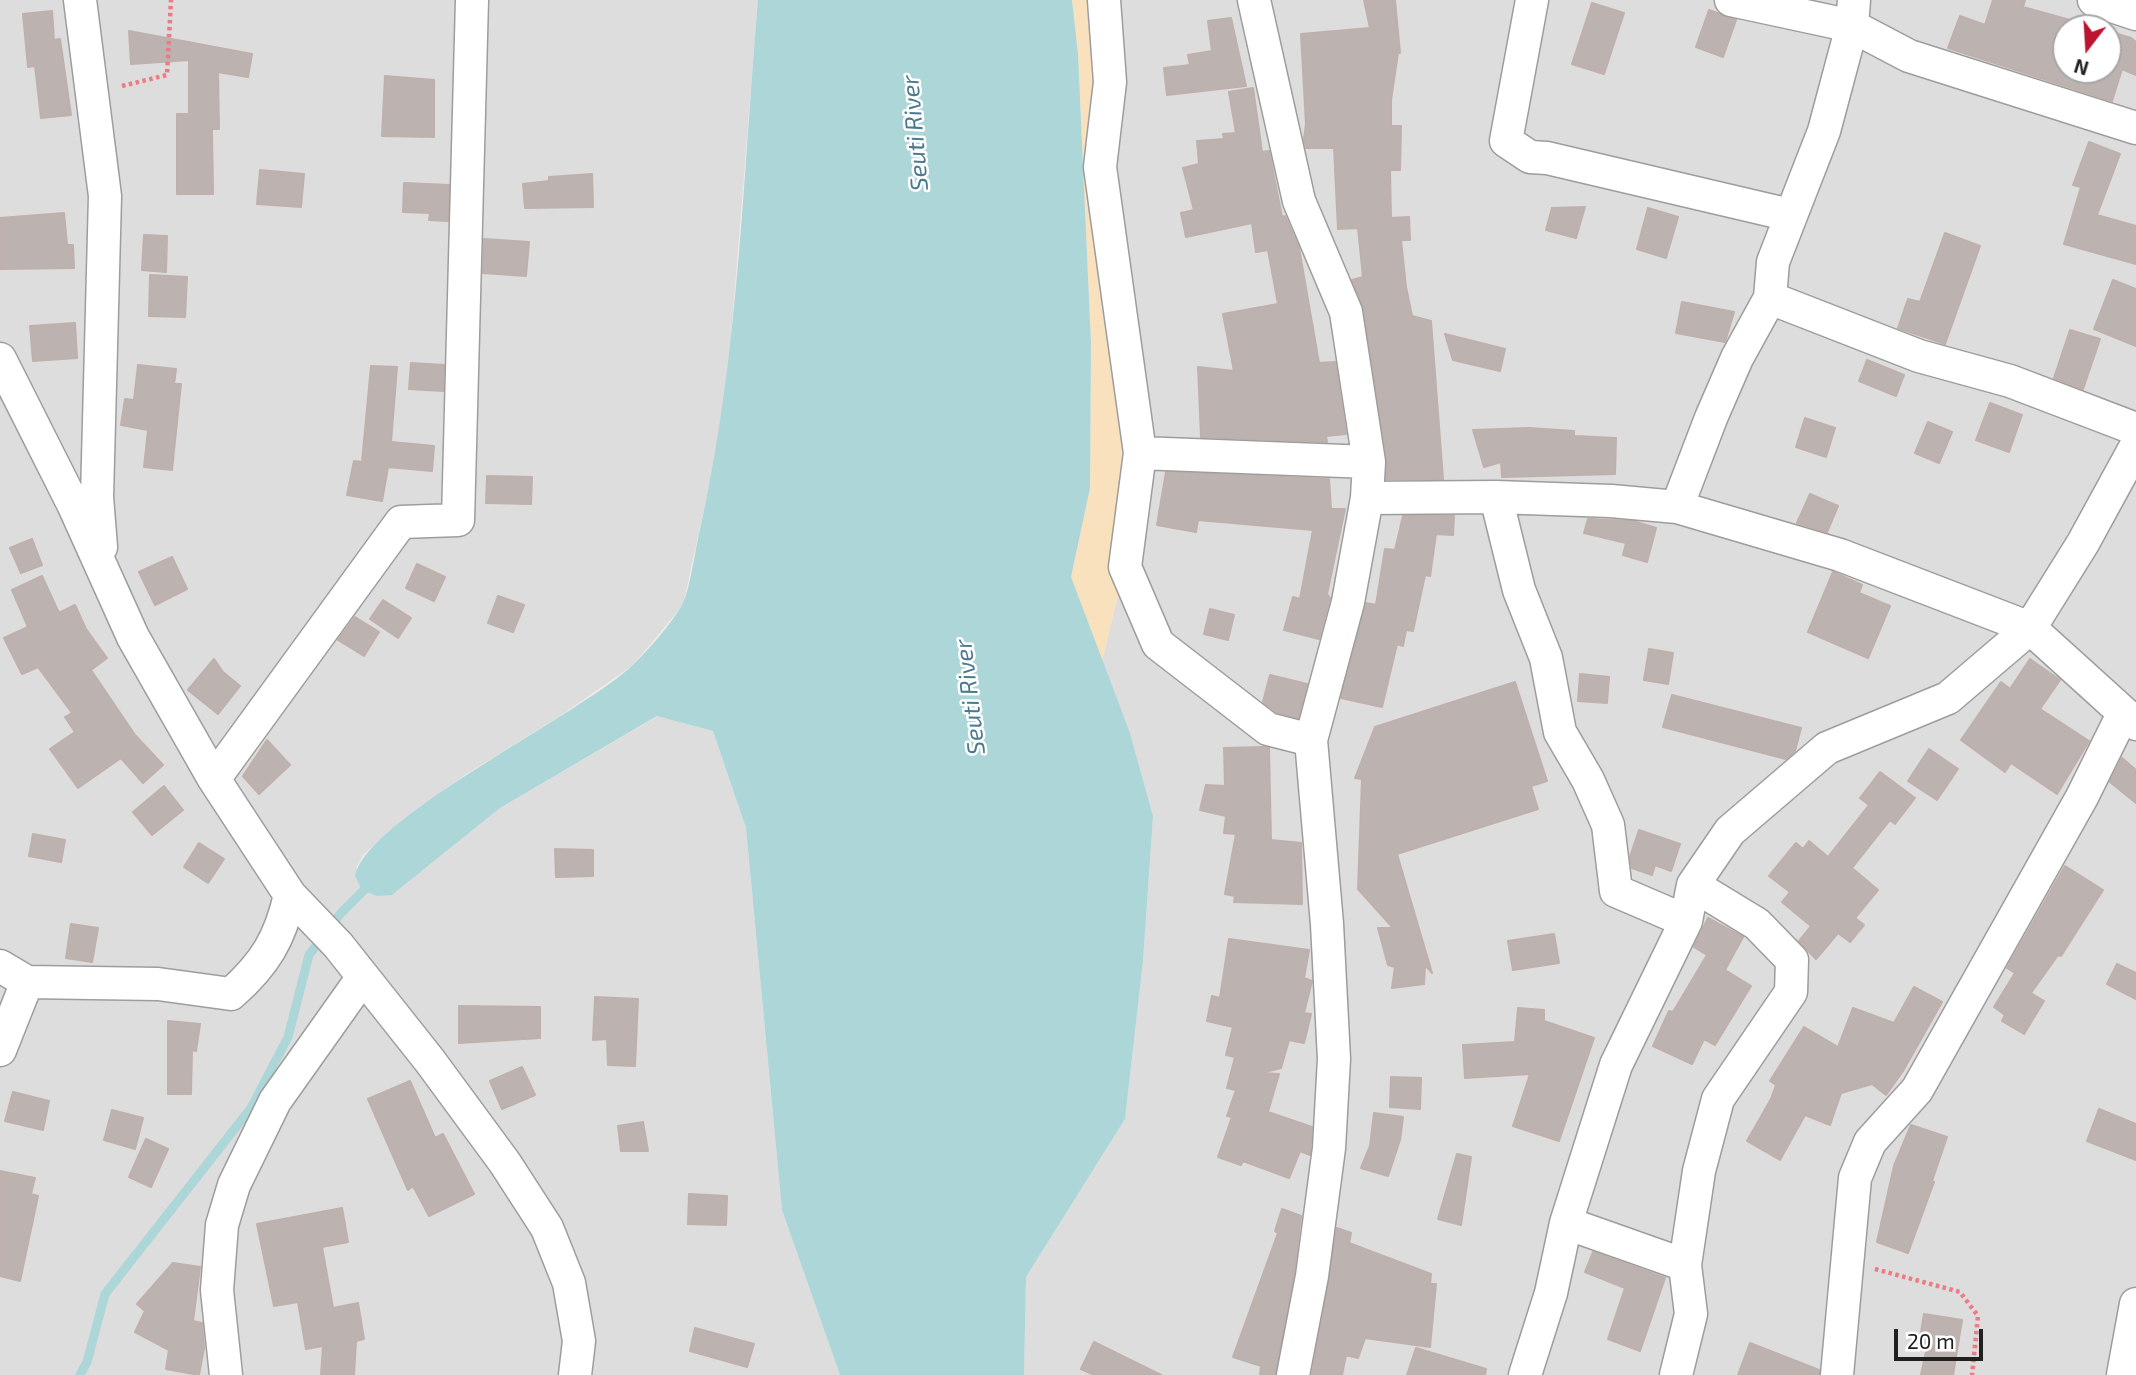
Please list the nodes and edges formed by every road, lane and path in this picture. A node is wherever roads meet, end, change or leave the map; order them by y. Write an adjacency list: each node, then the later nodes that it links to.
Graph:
1 (80, 0): 11 (street)
2 (171, 0): 11 (path)
3 (472, 0): 27 (street)
4 (1104, 0): 18 (street)
5 (1254, 0): 19 (street)
6 (1532, 0): 13 (street)
7 (1731, 0): 9 (street)
8 (2094, 0): 10 (street)
9 (1853, 13): 12 (street); 13 (street)
10 (2136, 14)
11 (94, 93): 23 (street)
12 (2136, 128)
13 (1790, 215): 14 (street)
14 (1770, 298): 16 (street); 22 (street)
15 (0, 359): 23 (street)
16 (2136, 429)
17 (2136, 446): 24 (street)
18 (1140, 453): 19 (street); 26 (street)
19 (1369, 462): 21 (street)
20 (1496, 497): 21 (street); 22 (street); 30 (street)
21 (1367, 498): 26 (street)
22 (1677, 507): 24 (street)
23 (103, 576): 27 (street)
24 (2029, 628): 25 (street); 28 (street)
25 (2130, 719): 36 (street)
26 (1311, 740): 41 (street)
27 (214, 779): 29 (street)
28 (1693, 885): 30 (street); 37 (street)
29 (290, 895): 32 (street); 33 (street)
30 (1686, 922): 35 (street)
31 (0, 966): 33 (street)
32 (363, 977): 39 (street); 40 (street)
33 (27, 982): 34 (street)
34 (0, 1050)
35 (1566, 1223): 37 (street); 42 (street)
36 (1845, 1262): 44 (street); 45 (path)
37 (1685, 1265): 43 (street)
38 (2136, 1304): 46 (street)
39 (226, 1375)
40 (575, 1375)
41 (1293, 1375)
42 (1525, 1375)
43 (1676, 1375)
44 (1837, 1375)
45 (1972, 1375)
46 (2123, 1375)

